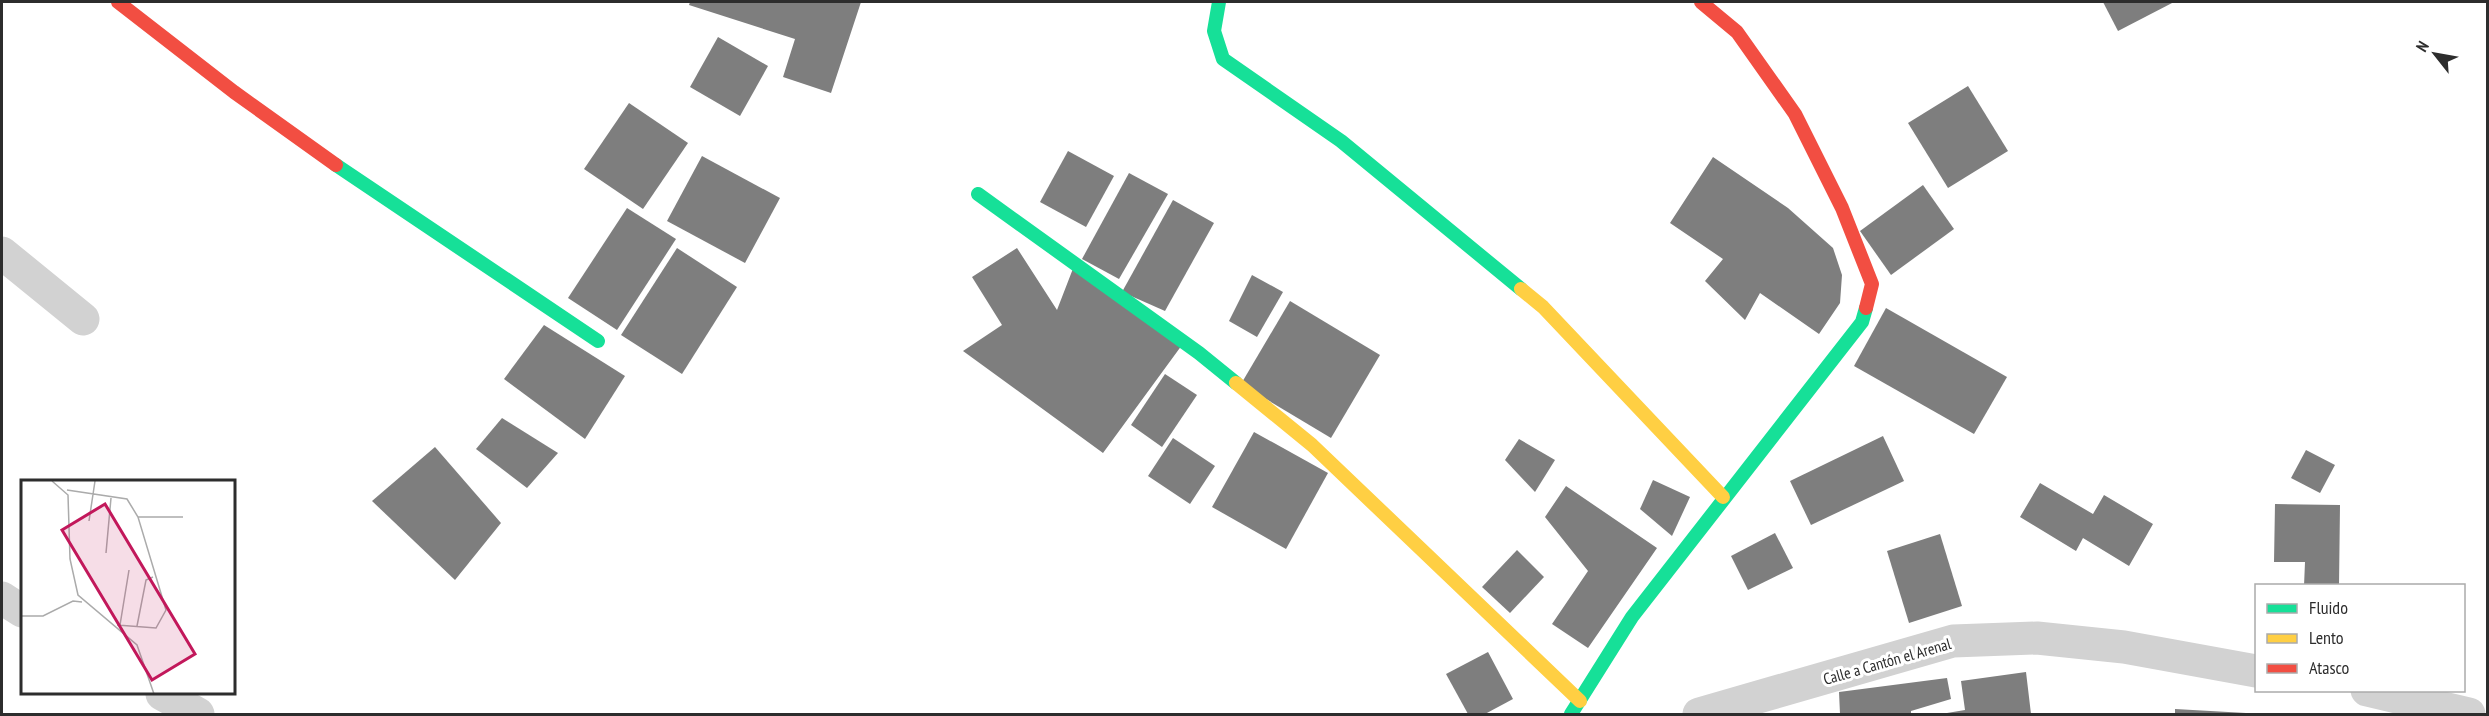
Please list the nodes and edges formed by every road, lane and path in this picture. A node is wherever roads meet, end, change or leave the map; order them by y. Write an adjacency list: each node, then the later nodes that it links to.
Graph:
1 (118, 2): 7 (street)
2 (1219, 2): 8 (street)
3 (1701, 2): 8 (street)
4 (978, 194): 14 (street)
5 (2, 253): 6 (street)
6 (83, 319)
7 (598, 341)
8 (1723, 497): 14 (street)
9 (2, 598): 10 (street)
10 (21, 610)
11 (2255, 671): 17 (street, Calle a Cantón el Arenal)
12 (2376, 692): 18 (street)
13 (165, 695): 15 (street)
14 (1580, 701): 16 (street)
15 (198, 714)
16 (1571, 714)
17 (1699, 714)
18 (2469, 714)

